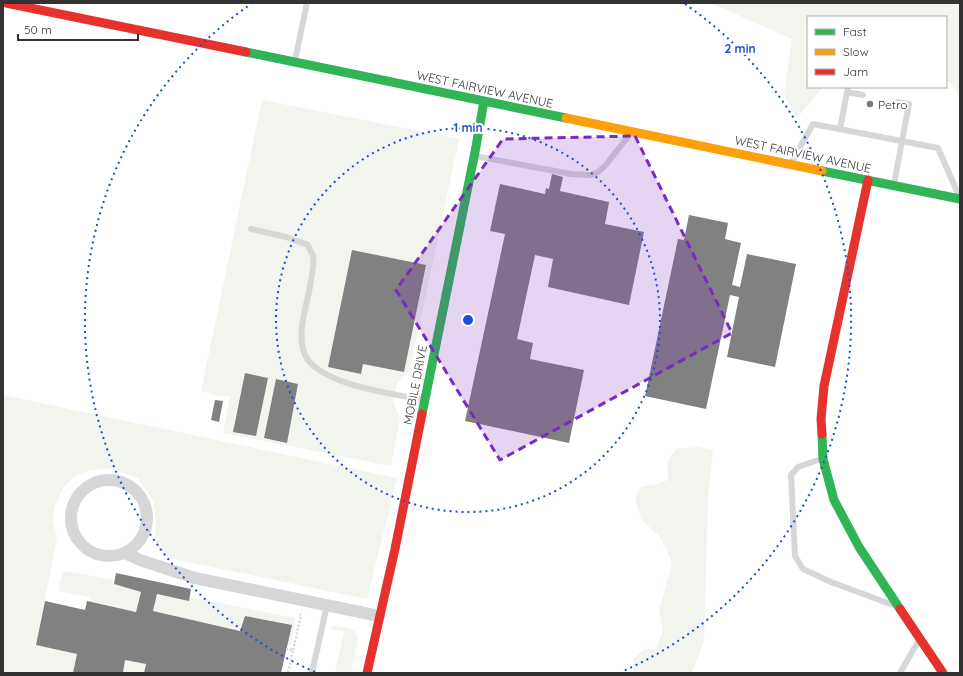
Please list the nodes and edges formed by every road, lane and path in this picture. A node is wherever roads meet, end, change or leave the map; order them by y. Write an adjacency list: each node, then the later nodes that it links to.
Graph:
1 (6, 3): 3 (street, WEST FAIRVIEW AVENUE)
2 (307, 3): 3 (lane)
3 (295, 62): 6 (street, WEST FAIRVIEW AVENUE)
4 (847, 89): 5 (lane); 8 (lane)
5 (863, 95)
6 (484, 101): 9 (street, WEST FAIRVIEW AVENUE); 11 (street, MOBILE DRIVE)
7 (898, 102): 10 (lane)
8 (840, 129): 10 (lane); 12 (lane)
9 (632, 131): 11 (lane); 12 (street, WEST FAIRVIEW AVENUE)
10 (902, 141): 14 (lane); 15 (lane)
11 (474, 156): 17 (street, MOBILE DRIVE)
12 (790, 164): 13 (street, WEST FAIRVIEW AVENUE)
13 (868, 180): 14 (street, WEST FAIRVIEW AVENUE); 18 (street)
14 (894, 185): 15 (street, WEST FAIRVIEW AVENUE)
15 (960, 198)
16 (251, 229): 17 (lane)
17 (424, 400): 23 (street, MOBILE DRIVE)
18 (823, 459): 21 (street); 21 (lane)
19 (125, 553): 19 (street); 20 (street)
20 (327, 605): 23 (street); 28 (lane)
21 (900, 608): 24 (street)
22 (293, 613): 26 (path)
23 (378, 616): 29 (street, MOBILE DRIVE)
24 (920, 638): 30 (lane); 31 (street)
25 (286, 649): 26 (path)
26 (293, 650): 27 (path)
27 (288, 673)
28 (312, 673)
29 (367, 673)
30 (900, 673)
31 (943, 673)

